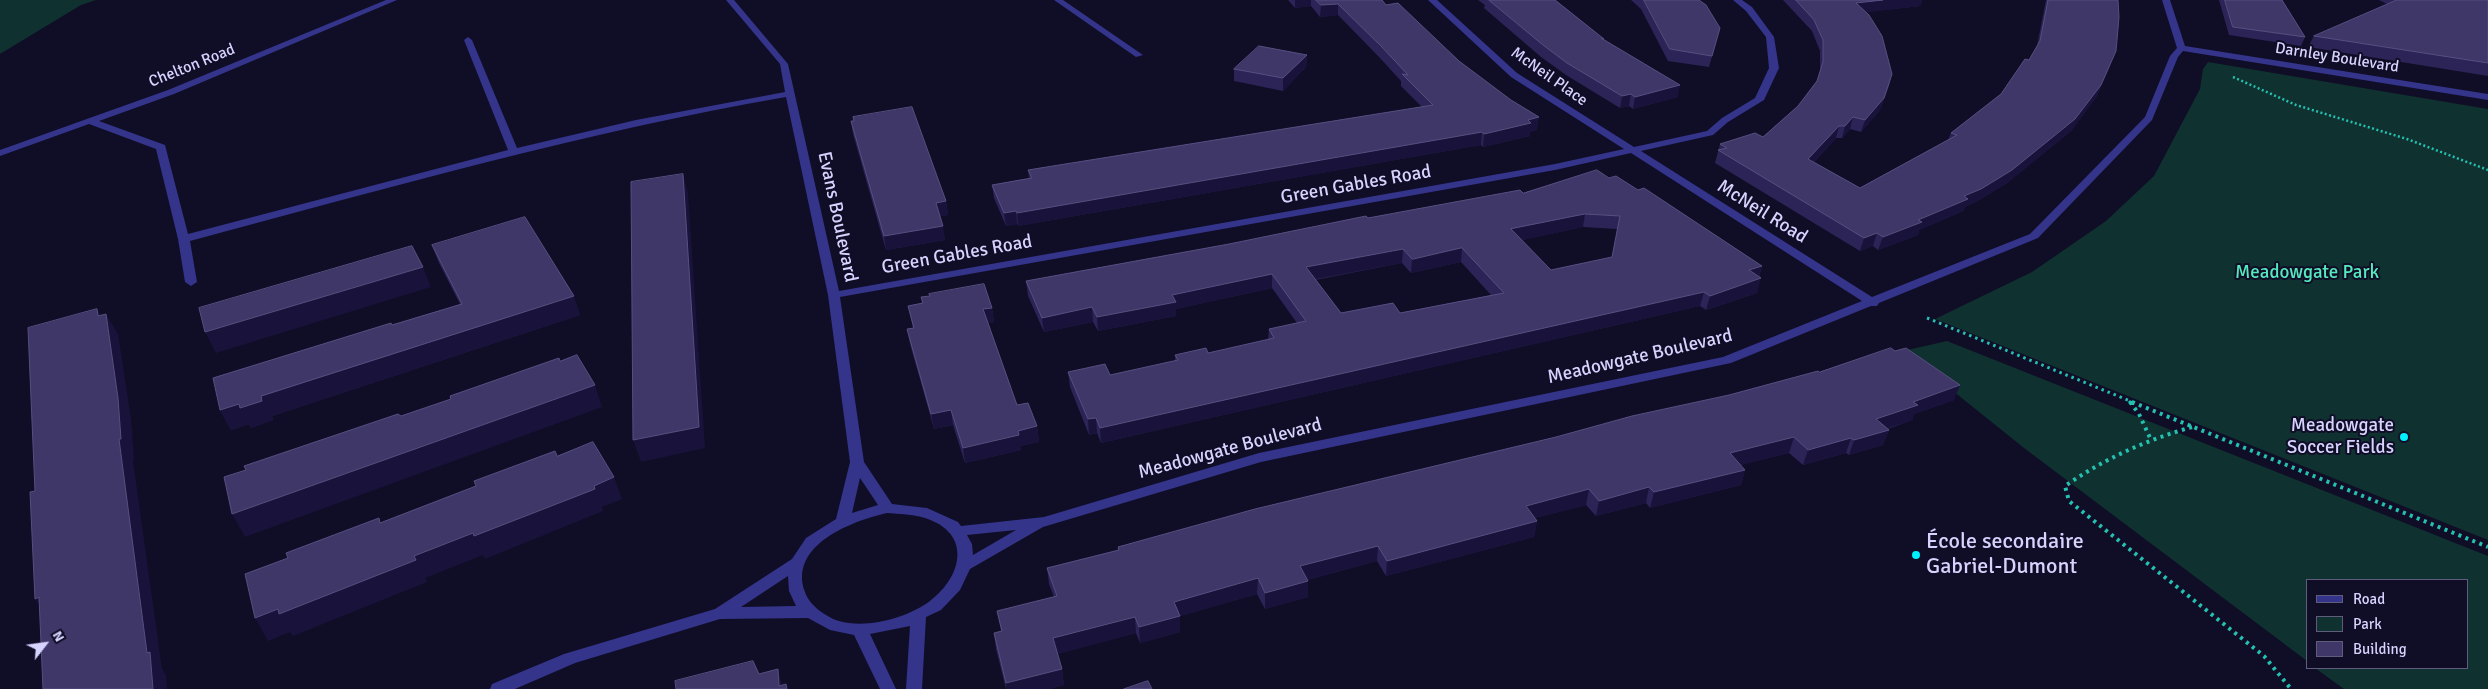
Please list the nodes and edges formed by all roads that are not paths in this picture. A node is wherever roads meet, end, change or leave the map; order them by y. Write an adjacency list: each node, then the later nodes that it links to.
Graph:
1 (393, 0): 12 (street, Chelton Road)
2 (730, 0): 10 (street, Evans Boulevard)
3 (1058, 0): 9 (street)
4 (1432, 0): 13 (street, McNeil Place)
5 (1737, 0): 13 (street, Green Gables Road)
6 (2166, 0): 8 (street)
7 (468, 40): 14 (street)
8 (2181, 48): 11 (street, Darnley Boulevard); 19 (street, Meadowgate Boulevard)
9 (1139, 55)
10 (789, 94): 14 (street); 18 (street, Evans Boulevard)
11 (2488, 97)
12 (89, 121): 15 (street, Chelton Road); 16 (street)
13 (1633, 150): 18 (street, Green Gables Road); 19 (street, McNeil Road)
14 (513, 151): 16 (street)
15 (0, 153)
16 (184, 239): 17 (street)
17 (191, 282)
18 (834, 295): 20 (street, Evans Boulevard)
19 (1873, 303): 23 (street, Meadowgate Boulevard)
20 (857, 462): 21 (street, Evans Boulevard); 22 (street, Evans Boulevard)
21 (887, 508): 22 (street); 24 (street)
22 (843, 520): 25 (street)
23 (1044, 522): 24 (street, Meadowgate Boulevard); 26 (street, Meadowgate Boulevard)
24 (959, 531): 26 (street)
25 (798, 562): 27 (street); 28 (street)
26 (967, 565): 29 (street)
27 (809, 612): 28 (street); 30 (street)
28 (720, 613): 31 (street)
29 (918, 617): 30 (street); 33 (street)
30 (858, 629): 32 (street)
31 (498, 689)
32 (888, 689)
33 (914, 689)

